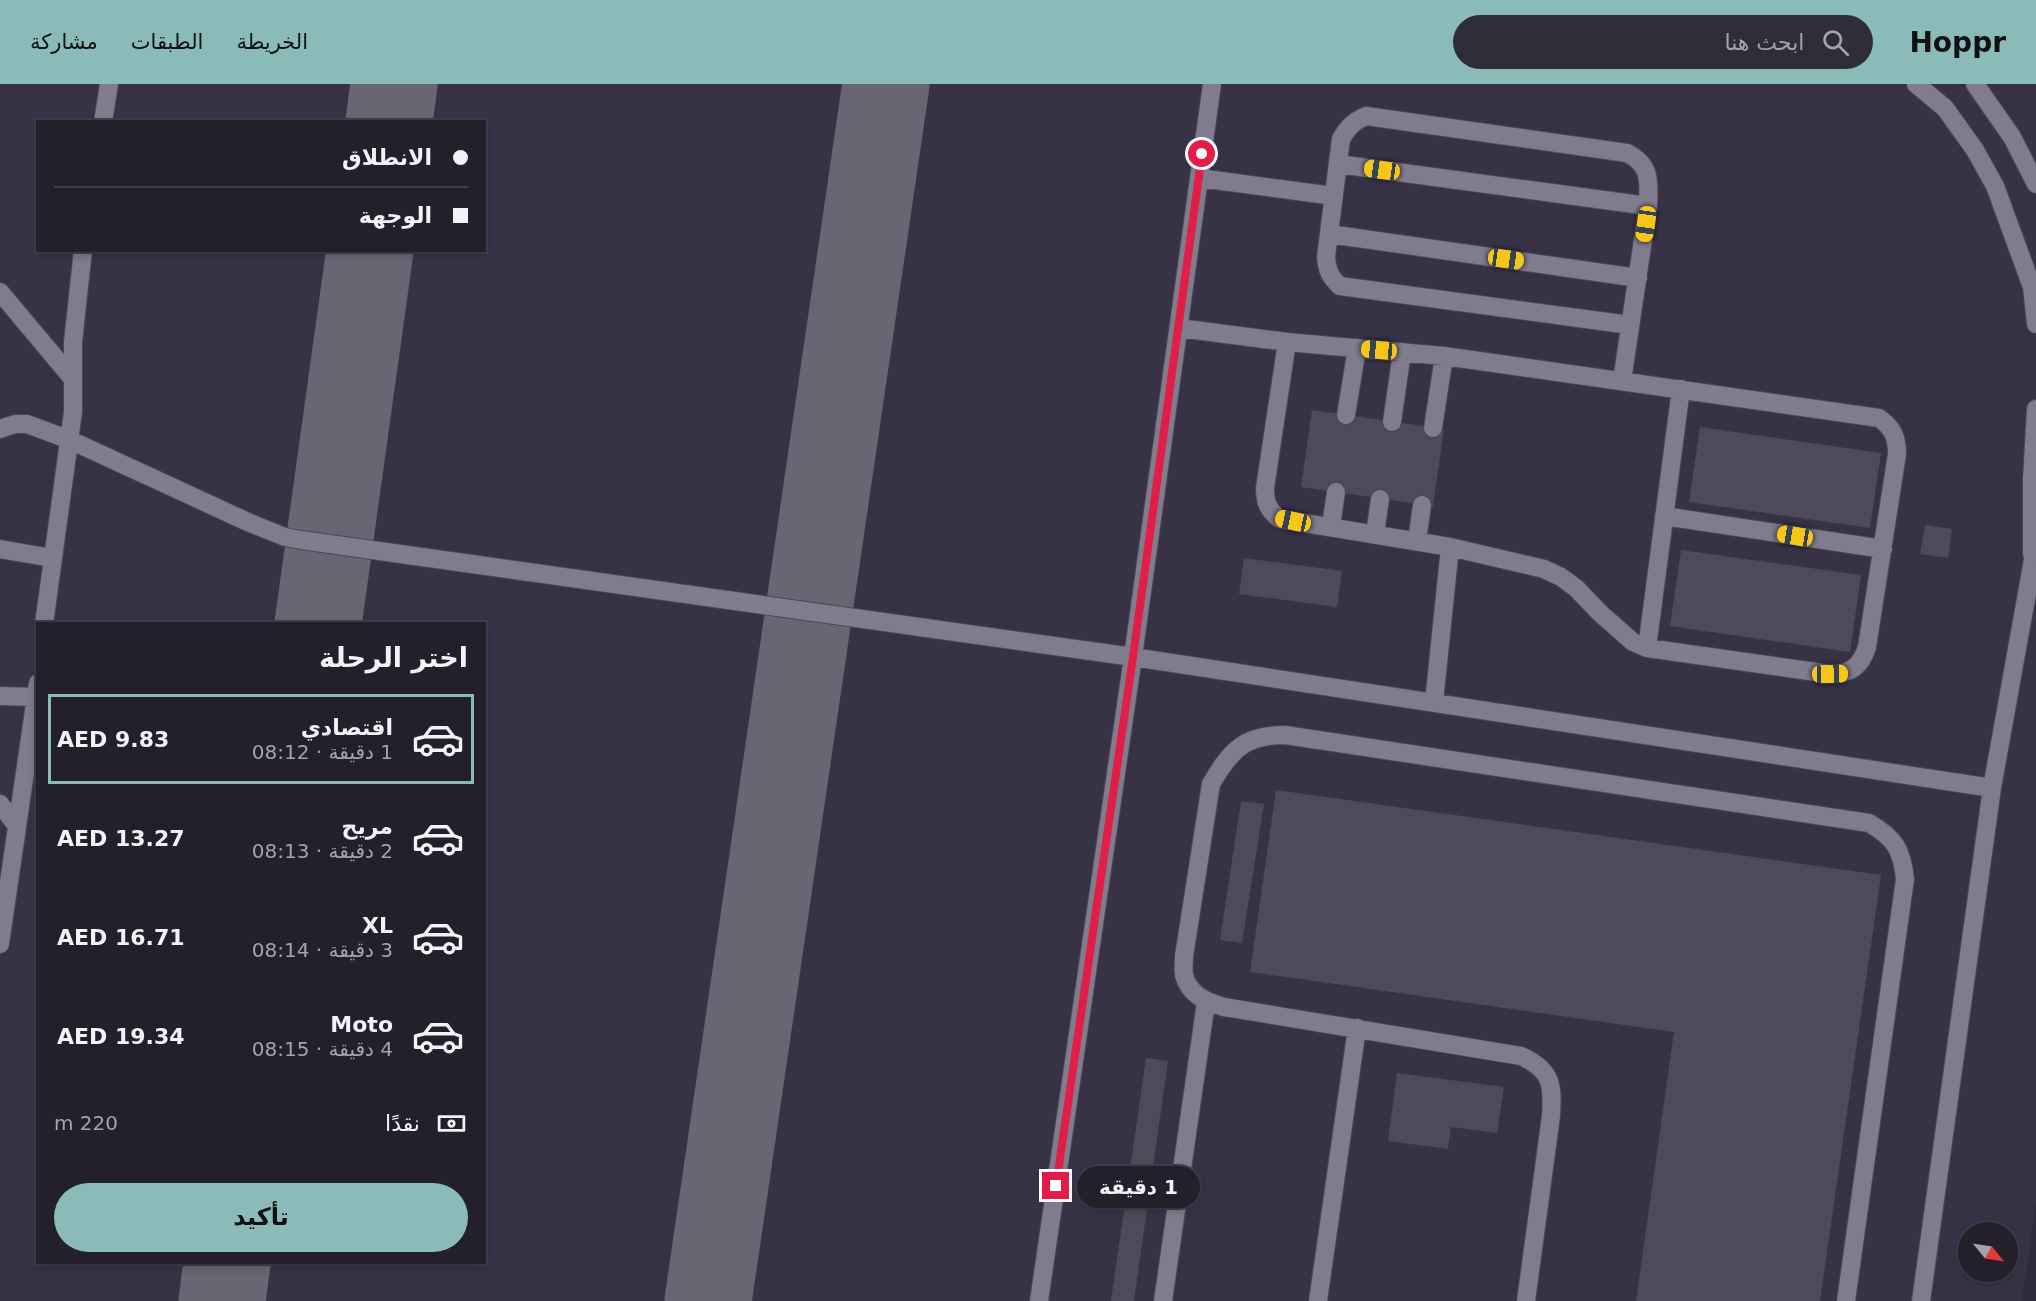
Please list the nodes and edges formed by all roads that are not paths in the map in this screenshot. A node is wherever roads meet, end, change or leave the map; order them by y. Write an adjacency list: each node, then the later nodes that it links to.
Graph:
1 (109, 84): 5 (lane)
2 (1212, 84): 7 (lane)
3 (1916, 84): 15 (lane)
4 (1975, 84): 8 (lane)
5 (103, 120)
6 (1338, 164): 9 (lane); 10 (lane); 10 (lane)
7 (1199, 178): 9 (lane); 17 (lane)
8 (2036, 184)
9 (1334, 196): 11 (lane)
10 (1648, 206): 13 (lane)
11 (1329, 234): 13 (lane); 16 (lane)
12 (83, 252): 22 (lane)
13 (1638, 278): 16 (lane)
14 (0, 292): 22 (lane)
15 (2036, 324)
16 (1630, 325): 23 (lane)
17 (1179, 328): 18 (lane); 45 (lane)
18 (1287, 342): 19 (lane); 35 (lane)
19 (1357, 348): 20 (lane); 26 (lane)
20 (1402, 352): 21 (lane); 27 (lane)
21 (1444, 356): 23 (lane); 28 (lane)
22 (73, 379): 30 (lane)
23 (1622, 381): 24 (lane)
24 (1681, 389): 34 (lane); 40 (lane)
25 (2036, 409): 41 (lane)
26 (1346, 416)
27 (1392, 422)
28 (1433, 428)
29 (0, 429): 30 (lane)
30 (70, 440): 42 (lane); 45 (lane)
31 (1336, 492): 35 (lane)
32 (1380, 499): 36 (lane)
33 (1422, 505): 37 (lane)
34 (1665, 516): 40 (lane); 44 (lane)
35 (1331, 526): 36 (lane)
36 (1375, 534): 37 (lane)
37 (1417, 542): 38 (lane)
38 (1450, 547): 44 (lane); 49 (lane)
39 (0, 549): 42 (lane)
40 (1883, 549): 44 (lane)
41 (2035, 554): 50 (lane)
42 (52, 558): 43 (lane)
43 (45, 622)
44 (1647, 648)
45 (1133, 657): 49 (lane); 56 (lane)
46 (36, 690): 47 (lane)
47 (0, 696)
48 (36, 697): 52 (lane)
49 (1434, 702): 50 (lane)
50 (1992, 788): 61 (lane)
51 (0, 804): 52 (lane)
52 (17, 826): 53 (lane)
53 (0, 945)
54 (1206, 1002): 55 (lane); 57 (lane); 60 (lane)
55 (1357, 1028): 58 (lane); 59 (lane)
56 (1039, 1301)
57 (1162, 1301)
58 (1318, 1301)
59 (1526, 1301)
60 (1846, 1301)
61 (1921, 1301)

